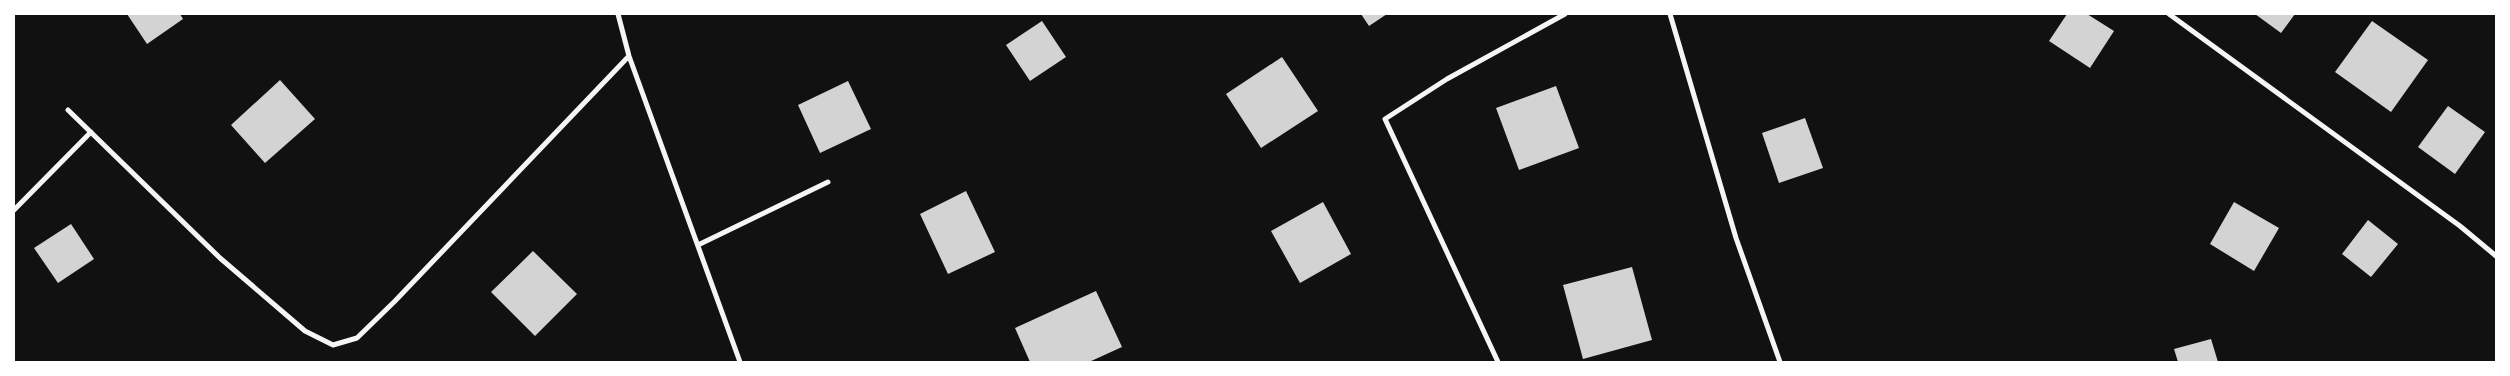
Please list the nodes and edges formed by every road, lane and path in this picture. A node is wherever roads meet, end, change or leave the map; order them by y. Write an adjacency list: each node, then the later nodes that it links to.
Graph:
1 (618, 14): 5 (street)
2 (1565, 14): 13 (street)
3 (1670, 14): 14 (street)
4 (2169, 14): 11 (street)
5 (629, 56): 7 (street); 10 (street)
6 (68, 110): 7 (street)
7 (90, 132): 9 (street)
8 (828, 182): 10 (street)
9 (14, 210)
10 (698, 245): 12 (street)
11 (2496, 256)
12 (740, 362)
13 (1498, 362)
14 (1780, 362)

